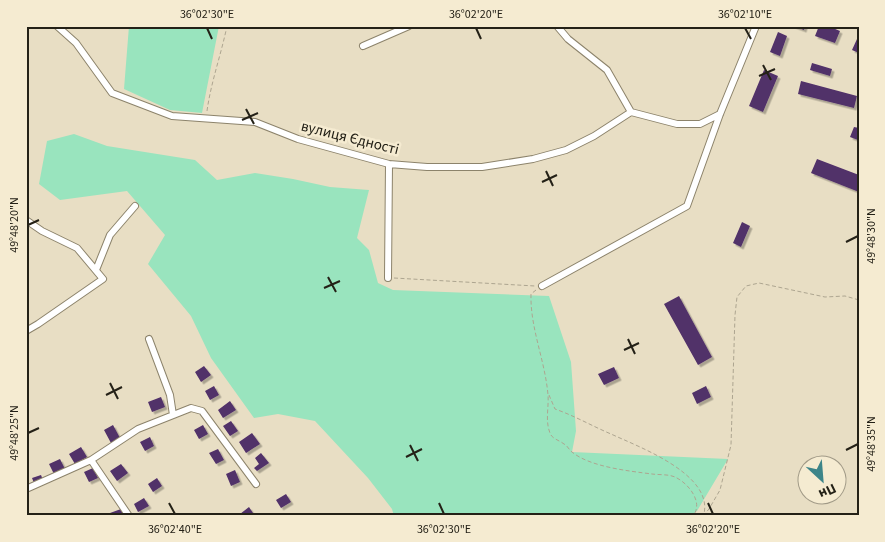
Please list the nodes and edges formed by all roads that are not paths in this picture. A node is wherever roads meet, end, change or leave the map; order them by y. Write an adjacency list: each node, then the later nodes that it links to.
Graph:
1 (57, 26): 8 (street, вулиця Єдності)
2 (409, 26): 5 (street)
3 (557, 26): 6 (street)
4 (756, 26): 7 (street)
5 (363, 46)
6 (631, 112): 7 (street); 8 (street, вулиця Єдності)
7 (720, 114): 13 (street)
8 (390, 164): 12 (street)
9 (135, 206): 11 (street)
10 (26, 220): 11 (street)
11 (96, 270): 14 (street)
12 (388, 278)
13 (542, 286)
14 (26, 331)
15 (150, 339): 16 (street)
16 (173, 415): 17 (street); 18 (street)
17 (91, 460): 19 (street); 20 (street)
18 (256, 484)
19 (26, 489)
20 (129, 516)

